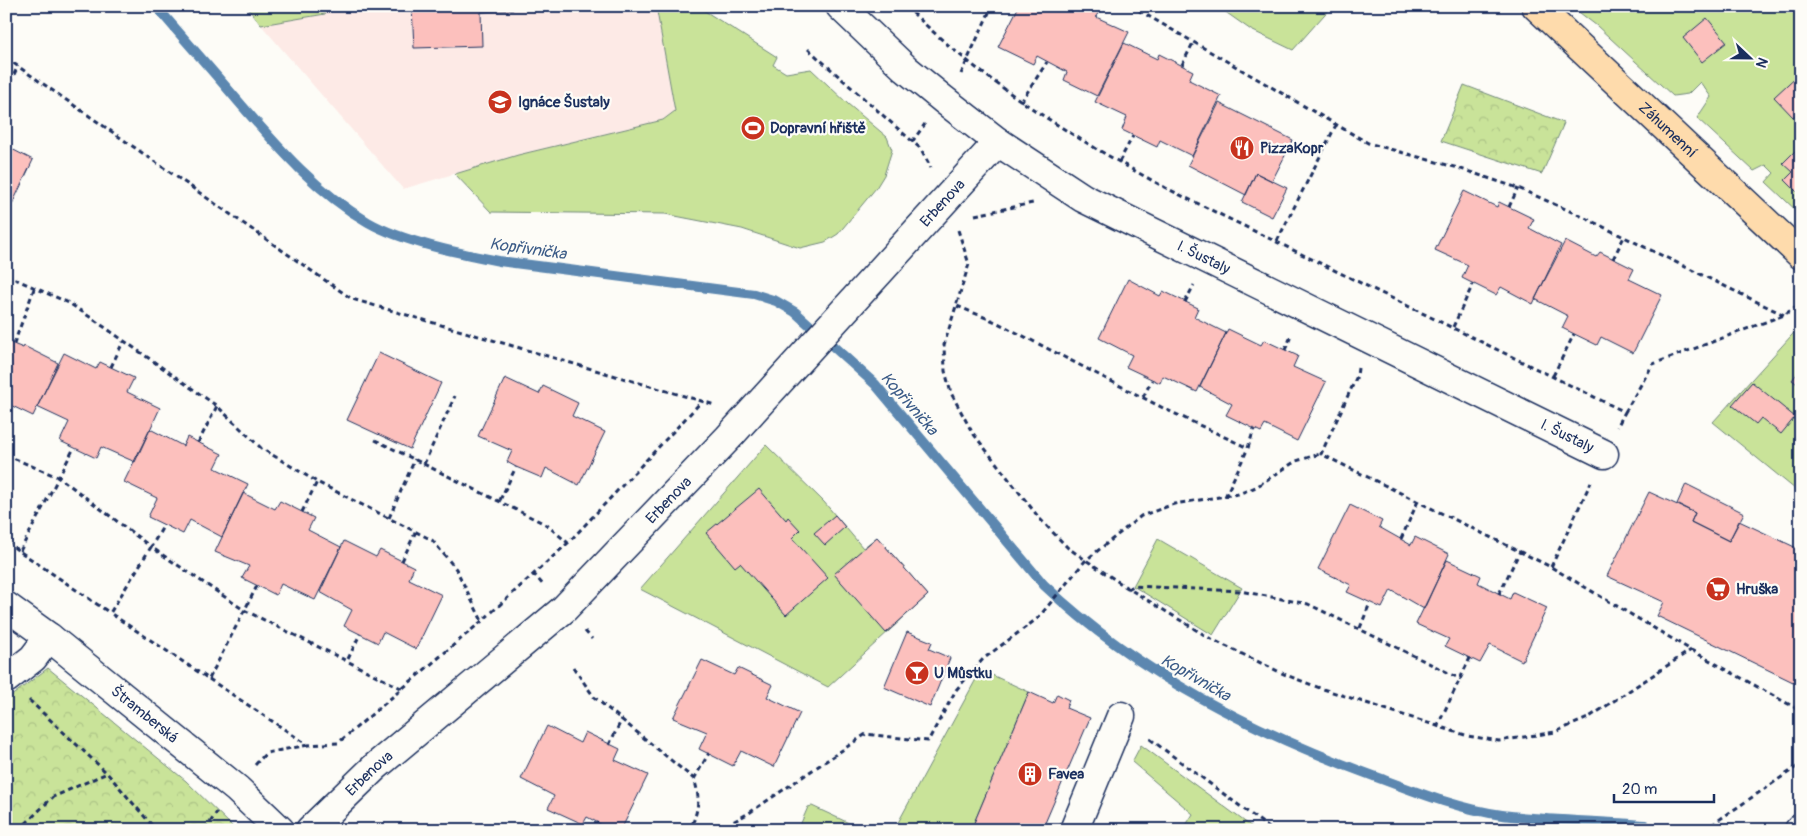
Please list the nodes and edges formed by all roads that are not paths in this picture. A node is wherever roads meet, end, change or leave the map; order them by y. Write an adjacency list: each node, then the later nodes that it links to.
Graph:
1 (840, 6): 3 (street, I. Šustaly)
2 (1536, 6): 4 (main road, Záhumenní)
3 (998, 142): 5 (street, I. Šustaly); 11 (street, Erbenova)
4 (1801, 255)
5 (1604, 454)
6 (6, 606): 7 (street, Štramberská)
7 (49, 637): 8 (street); 10 (street, Štramberská)
8 (7, 679)
9 (1121, 716): 12 (street)
10 (280, 830)
11 (310, 830)
12 (1074, 830)

